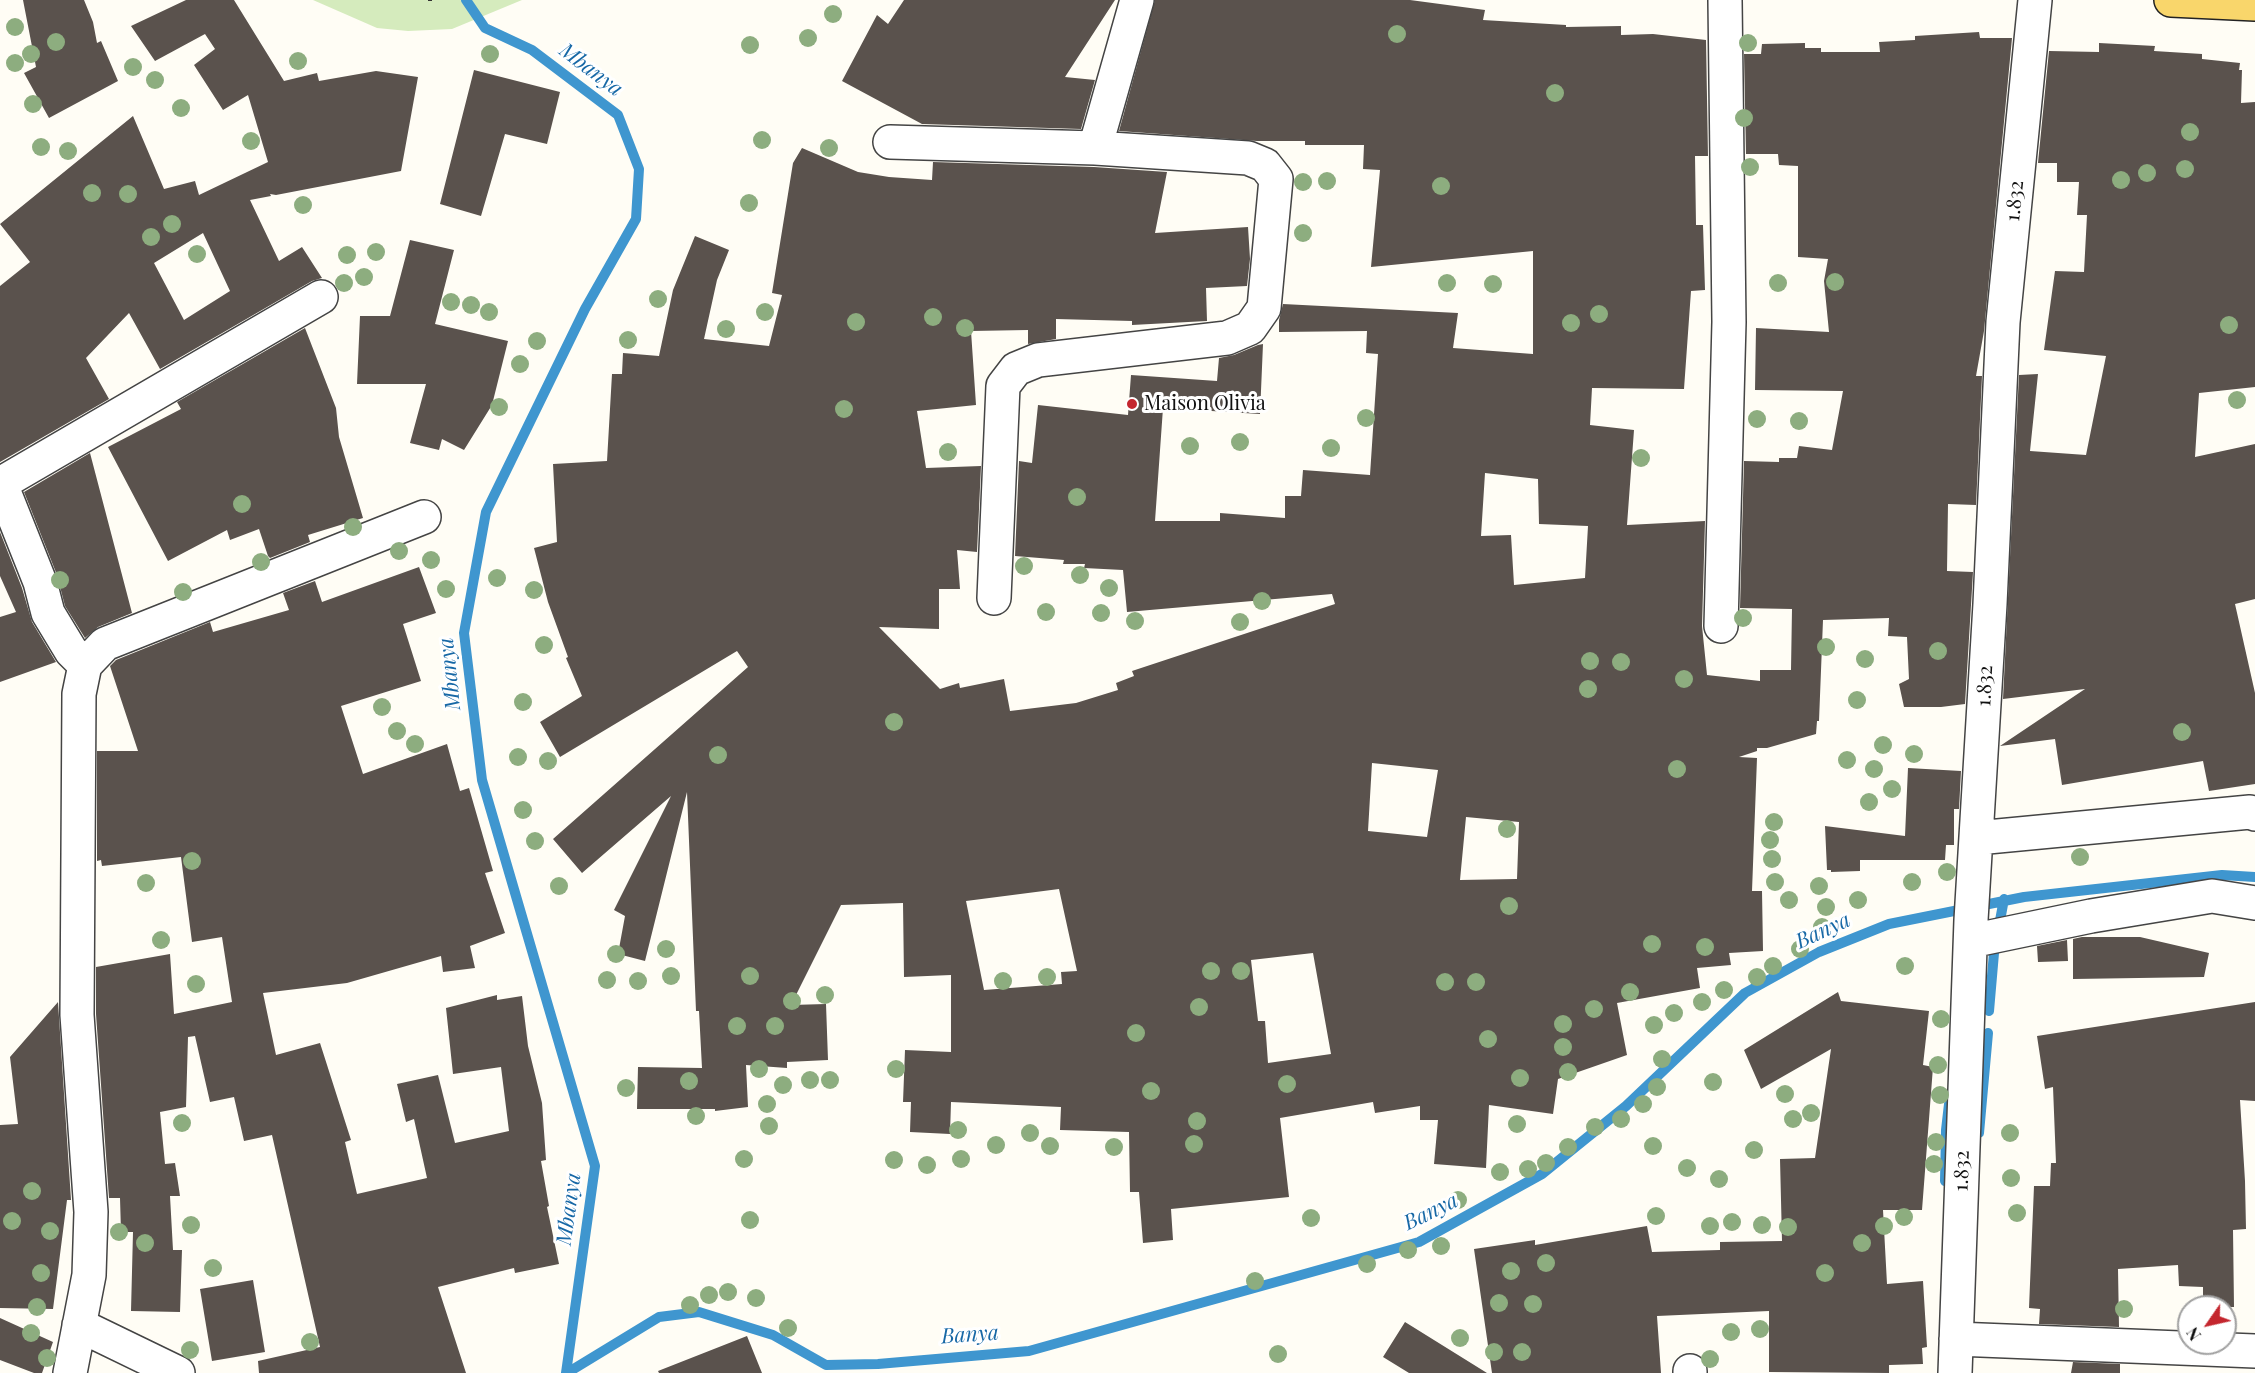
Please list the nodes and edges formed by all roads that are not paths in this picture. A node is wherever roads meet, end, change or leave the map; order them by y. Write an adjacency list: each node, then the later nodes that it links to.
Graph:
1 (1137, 0): 7 (street)
2 (1725, 0): 12 (street)
3 (2036, 0): 15 (street, 1.832)
4 (2171, 0): 5 (main road)
5 (2255, 4)
6 (890, 142): 7 (street)
7 (1095, 148): 11 (street)
8 (321, 297): 9 (street)
9 (0, 484): 13 (street)
10 (424, 517): 13 (street)
11 (994, 598)
12 (1721, 626)
13 (84, 665): 18 (street)
14 (2255, 814): 15 (street)
15 (1977, 838): 17 (street, 1.832)
16 (2255, 903): 17 (street)
17 (1971, 931): 19 (street, 1.832)
18 (79, 1325): 21 (street); 22 (street)
19 (1956, 1339): 20 (street); 23 (street, 1.832)
20 (2255, 1351)
21 (70, 1373)
22 (178, 1373)
23 (1955, 1373)

